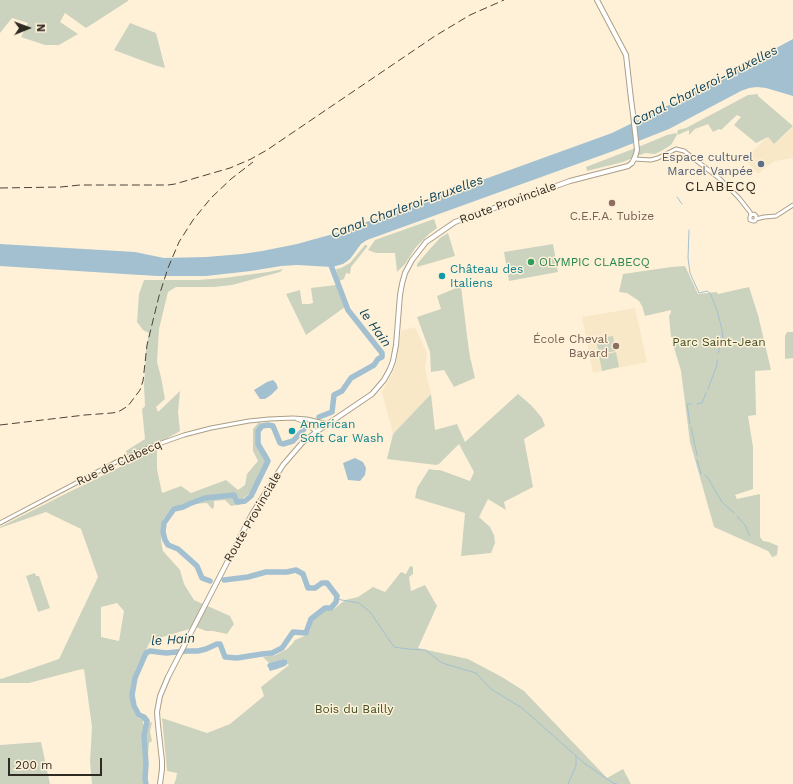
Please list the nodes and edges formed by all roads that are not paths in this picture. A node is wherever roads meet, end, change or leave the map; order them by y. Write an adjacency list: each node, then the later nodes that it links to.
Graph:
1 (597, 0): 2 (main road)
2 (634, 159): 4 (street); 9 (main road, Route Provinciale)
3 (793, 205): 6 (street)
4 (751, 215): 5 (street); 7 (street)
5 (755, 215): 6 (street); 7 (street)
6 (764, 217): 7 (street)
7 (756, 219)
8 (293, 418): 9 (street, Rue de Clabecq); 10 (street, Rue de Clabecq); 11 (street, Rue de Clabecq)
9 (328, 424): 10 (main road, Route Provinciale)
10 (316, 432): 12 (main road, Route Provinciale)
11 (0, 523)
12 (160, 784)

